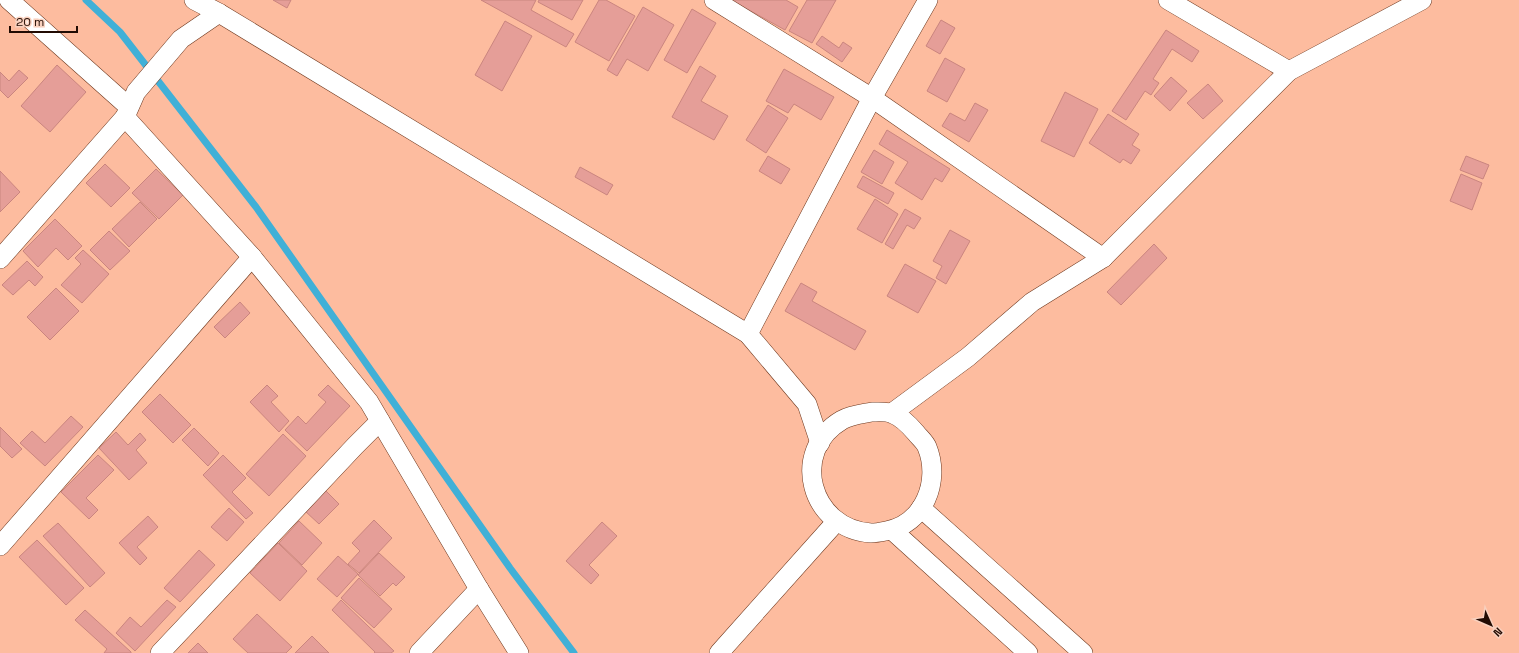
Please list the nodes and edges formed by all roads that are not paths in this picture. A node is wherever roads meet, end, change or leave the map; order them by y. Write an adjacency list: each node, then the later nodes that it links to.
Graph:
1 (9, 0): 10 (street)
2 (194, 0): 7 (street)
3 (714, 0): 9 (street)
4 (928, 0): 9 (street)
5 (1422, 0): 8 (street)
6 (1174, 1): 8 (street)
7 (219, 13): 10 (street); 14 (street)
8 (1289, 71): 12 (street)
9 (872, 98): 12 (street); 14 (street)
10 (130, 105): 11 (street); 13 (street)
11 (252, 257): 16 (street); 21 (street)
12 (1103, 258): 15 (street)
13 (0, 259)
14 (748, 334): 17 (street)
15 (892, 413): 17 (street); 18 (street)
16 (380, 421): 22 (street); 23 (street)
17 (820, 443): 19 (street)
18 (921, 508): 20 (street); 28 (street)
19 (836, 522): 20 (street); 26 (street)
20 (892, 530): 27 (street)
21 (0, 546)
22 (479, 589): 24 (street); 25 (street)
23 (160, 653)
24 (419, 653)
25 (519, 653)
26 (719, 653)
27 (1028, 653)
28 (1083, 653)

